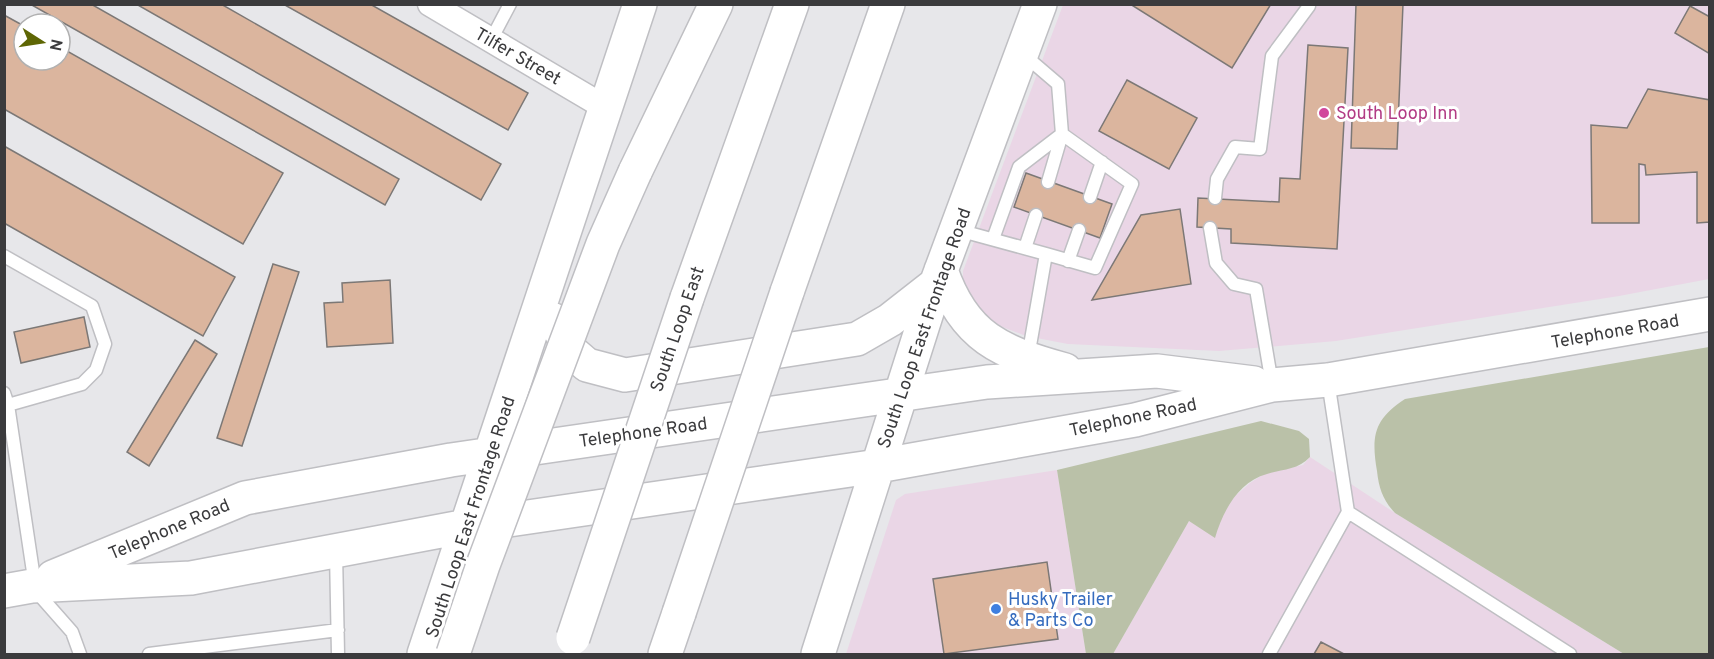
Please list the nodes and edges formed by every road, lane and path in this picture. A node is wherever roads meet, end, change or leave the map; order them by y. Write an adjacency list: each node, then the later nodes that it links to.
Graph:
1 (430, 4): 9 (street, Tilfer Street)
2 (510, 4): 9 (lane)
3 (640, 4): 11 (main road, South Loop East Frontage Road)
4 (716, 4): 48 (main road, bridge)
5 (792, 4): 43 (main road, South Loop East, bridge)
6 (888, 4): 41 (main road, bridge)
7 (1040, 4): 10 (main road, South Loop East Frontage Road)
8 (1309, 6): 16 (lane)
9 (491, 40): 11 (street, Tilfer Street)
10 (1022, 53): 12 (lane); 19 (main road, South Loop East Frontage Road)
11 (606, 108): 27 (main road, South Loop East Frontage Road)
12 (1062, 134): 13 (lane); 14 (lane); 21 (lane)
13 (1102, 162): 15 (lane); 25 (lane)
14 (1048, 182)
15 (1090, 197)
16 (1215, 198)
17 (1036, 215): 22 (lane)
18 (1210, 228): 32 (lane)
19 (956, 229): 21 (lane); 26 (main road, South Loop East Frontage Road)
20 (1078, 230): 25 (lane)
21 (993, 239): 22 (lane)
22 (1025, 248): 23 (lane)
23 (1046, 254): 25 (lane); 29 (lane)
24 (4, 256): 34 (lane)
25 (1068, 261)
26 (939, 277): 27 (main road); 29 (main road); 33 (main road, South Loop East Frontage Road)
27 (545, 296): 35 (main road, South Loop East Frontage Road)
28 (1710, 315): 31 (main road, Telephone Road)
29 (1028, 358): 30 (main road)
30 (1087, 376): 32 (main road, Telephone Road); 33 (main road, Telephone Road)
31 (1328, 380): 32 (main road, Telephone Road); 37 (lane)
32 (1272, 385): 36 (main road, Telephone Road)
33 (899, 395): 35 (main road, Telephone Road); 36 (main road, South Loop East Frontage Road)
34 (6, 401): 40 (lane)
35 (489, 454): 38 (main road, South Loop East Frontage Road); 40 (main road, Telephone Road)
36 (878, 466): 38 (main road, Telephone Road); 51 (main road, South Loop East Frontage Road)
37 (1348, 512): 52 (lane); 53 (lane)
38 (467, 526): 39 (main road, Telephone Road); 47 (main road, South Loop East Frontage Road)
39 (336, 551): 40 (main road, Telephone Road); 42 (lane)
40 (24, 587): 44 (lane)
41 (679, 613): 49 (main road); 50 (main road)
42 (338, 630): 45 (lane); 46 (lane)
43 (570, 646)
44 (80, 654)
45 (149, 654)
46 (338, 654)
47 (424, 654)
48 (453, 654)
49 (665, 654)
50 (672, 654)
51 (818, 654)
52 (1269, 654)
53 (1570, 654)

